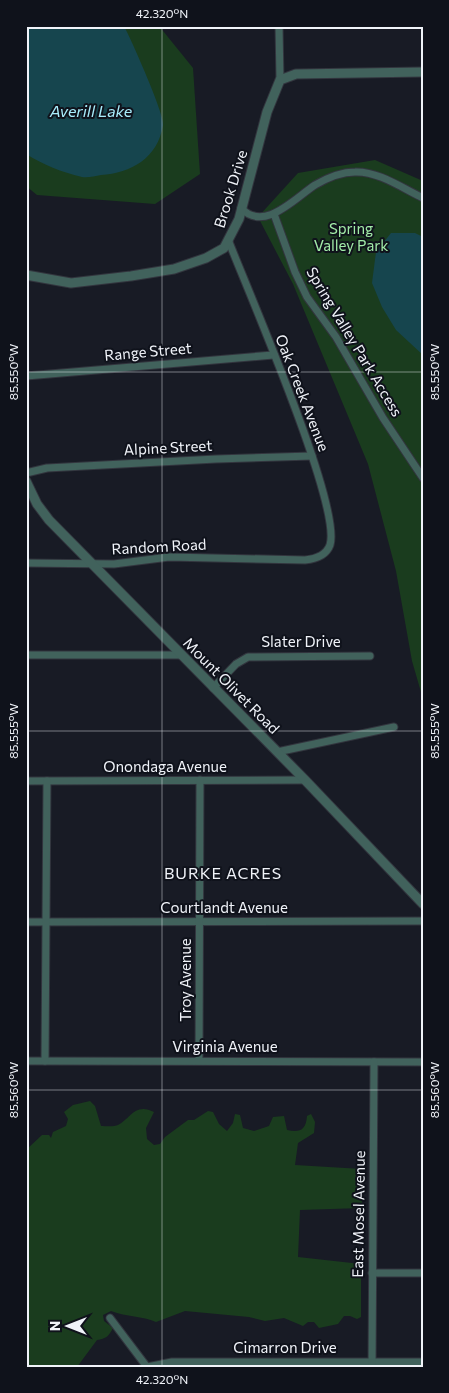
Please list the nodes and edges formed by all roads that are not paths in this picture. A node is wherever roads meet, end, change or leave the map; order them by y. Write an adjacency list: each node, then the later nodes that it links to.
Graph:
1 (279, 26): 3 (street)
2 (423, 72): 3 (street)
3 (280, 80): 5 (street, Brook Drive)
4 (423, 198): 6 (street)
5 (241, 208): 6 (street); 7 (street, Brook Drive)
6 (274, 214): 13 (street, Spring Valley Park Access)
7 (229, 242): 8 (street, Brook Drive); 9 (street, Oak Creek Avenue)
8 (26, 275)
9 (273, 355): 10 (street, Range Street); 11 (street, Oak Creek Avenue)
10 (26, 376)
11 (312, 456): 12 (street, Alpine Street); 15 (street, Oak Creek Avenue)
12 (26, 473)
13 (423, 478)
14 (26, 481): 17 (street, Mount Olivet Road)
15 (322, 555): 17 (street, Random Road)
16 (26, 563): 17 (street, Random Road)
17 (89, 563): 19 (street, Mount Olivet Road)
18 (26, 655): 19 (street)
19 (181, 655): 21 (street, Mount Olivet Road)
20 (370, 656): 21 (street, Slater Drive)
21 (213, 688): 23 (street, Mount Olivet Road)
22 (394, 727): 23 (street)
23 (277, 752): 25 (street, Mount Olivet Road)
24 (200, 780): 25 (street, Onondaga Avenue); 27 (street, Onondaga Avenue); 32 (street, Troy Avenue)
25 (305, 780): 28 (street, Mount Olivet Road)
26 (26, 781): 27 (street, Onondaga Avenue)
27 (48, 781): 31 (street)
28 (423, 904)
29 (423, 921): 32 (street, Courtlandt Avenue)
30 (26, 922): 31 (street, Courtlandt Avenue)
31 (46, 922): 32 (street, Courtlandt Avenue); 35 (street)
32 (200, 922): 33 (street, Troy Avenue)
33 (199, 1060): 35 (street, Virginia Avenue); 36 (street, Virginia Avenue)
34 (26, 1061): 35 (street, Virginia Avenue)
35 (45, 1061)
36 (374, 1062): 37 (street, Virginia Avenue); 38 (street, East Mosel Avenue)
37 (423, 1062)
38 (372, 1273): 39 (street); 42 (street, East Mosel Avenue)
39 (423, 1273)
40 (110, 1318): 43 (street)
41 (423, 1362): 42 (street, Cimarron Drive)
42 (372, 1364): 43 (street, Cimarron Drive)
43 (147, 1367)

